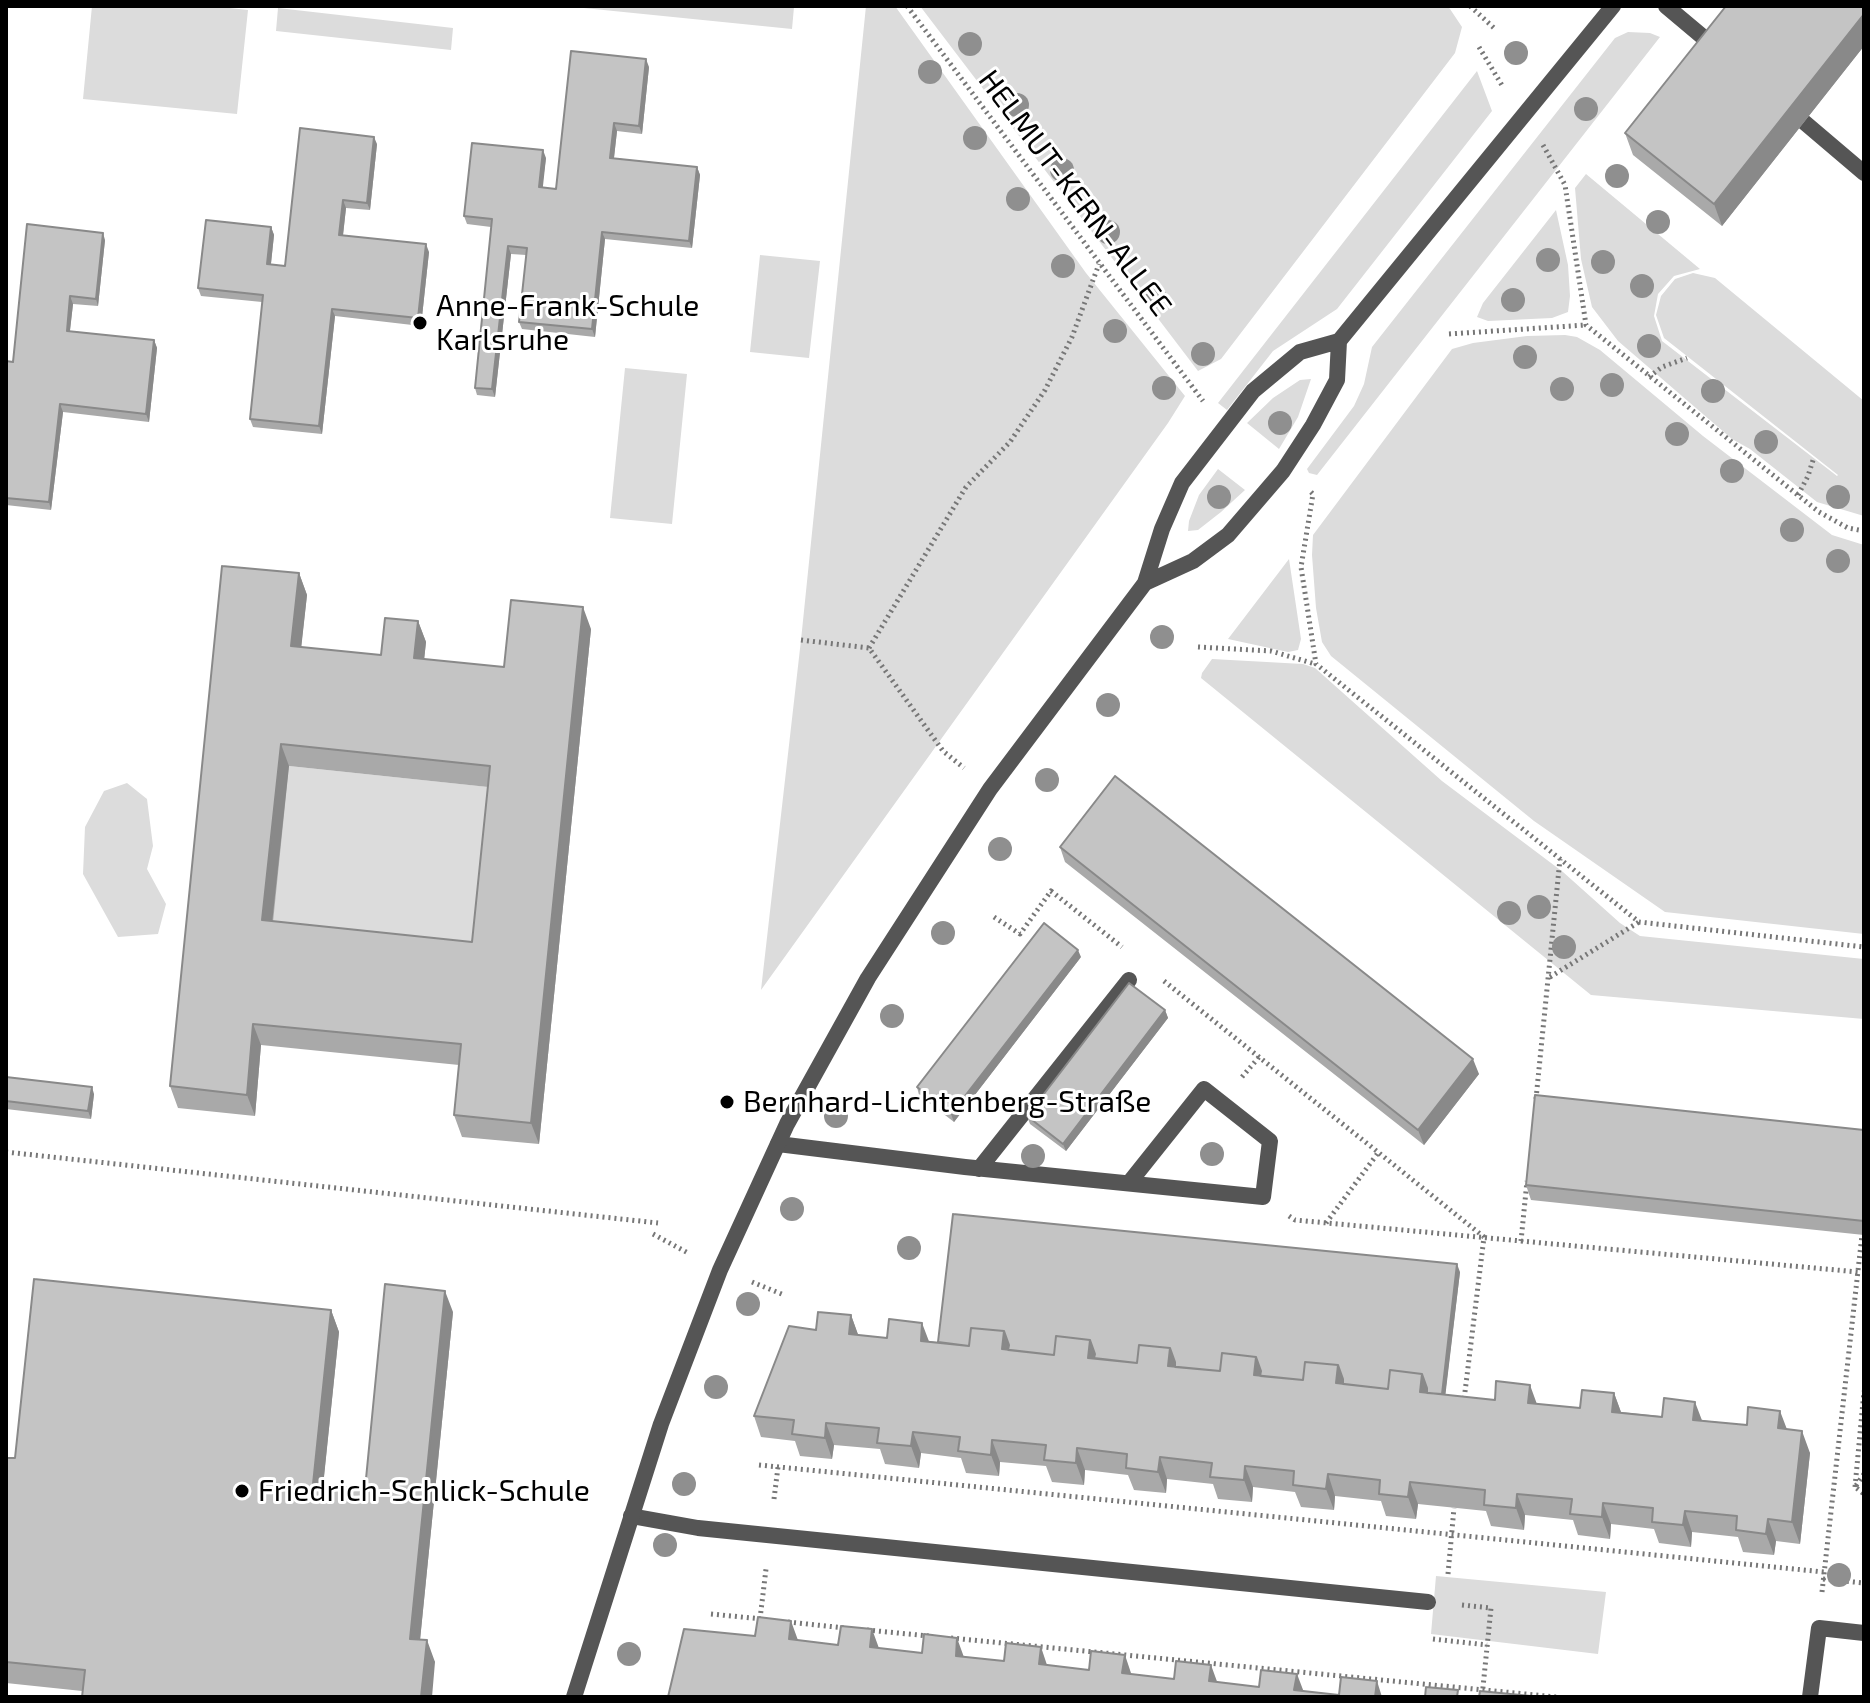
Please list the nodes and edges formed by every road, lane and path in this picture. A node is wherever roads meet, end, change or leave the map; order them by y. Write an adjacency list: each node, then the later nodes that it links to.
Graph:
1 (907, 6): 10 (path, HELMUT-KERN-ALLEE)
2 (1470, 6): 5 (path)
3 (1613, 6): 13 (street)
4 (1666, 6): 6 (street)
5 (1494, 28)
6 (1717, 49)
7 (1804, 122): 8 (street)
8 (1864, 173)
9 (1565, 185): 11 (path)
10 (1100, 263): 16 (path, HELMUT-KERN-ALLEE); 24 (path)
11 (1586, 325): 12 (path); 15 (path)
12 (1449, 334)
13 (1339, 341): 21 (street); 21 (street)
14 (1687, 358): 15 (path)
15 (1649, 377): 19 (path)
16 (1207, 406)
17 (1814, 457): 19 (path)
18 (1313, 494): 25 (path)
19 (1798, 495): 20 (path)
20 (1864, 531)
21 (1145, 583): 38 (street)
22 (801, 640): 24 (path)
23 (1198, 647): 25 (path)
24 (869, 648): 26 (path)
25 (1316, 664): 27 (path)
26 (943, 751)
27 (1560, 859): 29 (path); 33 (path)
28 (994, 917): 31 (path)
29 (1639, 922): 30 (path); 33 (path)
30 (1864, 947)
31 (1131, 954)
32 (1154, 973): 35 (path)
33 (1549, 978): 37 (path)
34 (1129, 980): 41 (street)
35 (1259, 1057): 36 (path); 40 (path)
36 (1245, 1073)
37 (1536, 1102)
38 (778, 1144): 41 (street); 61 (street)
39 (6, 1152): 45 (path)
40 (1378, 1153): 46 (path); 48 (path)
41 (979, 1169): 43 (street)
42 (1527, 1179): 49 (path)
43 (1129, 1183): 44 (street); 44 (street)
44 (1263, 1197): 46 (path)
45 (658, 1223)
46 (1326, 1223): 48 (path)
47 (1862, 1235): 50 (path)
48 (1484, 1237): 49 (path); 53 (path)
49 (1521, 1241): 51 (path)
50 (1862, 1244): 51 (path)
51 (1858, 1272): 63 (path)
52 (1864, 1391): 57 (path)
53 (1464, 1402)
54 (759, 1465): 55 (path)
55 (778, 1467): 59 (path); 62 (path)
56 (1864, 1474): 57 (path)
57 (1855, 1487): 58 (path)
58 (1864, 1494)
59 (774, 1504)
60 (1454, 1508): 62 (path)
61 (631, 1516): 68 (street); 77 (street)
62 (1452, 1535): 63 (path); 66 (path)
63 (1824, 1572): 65 (path)
64 (765, 1574): 71 (path)
65 (1823, 1579): 67 (path); 72 (path)
66 (1447, 1580)
67 (1864, 1583)
68 (1428, 1602)
69 (1460, 1605): 76 (path)
70 (711, 1614): 71 (path)
71 (760, 1619): 74 (path)
72 (1819, 1628): 73 (street); 80 (street)
73 (1864, 1633)
74 (933, 1636)
75 (949, 1637): 76 (path)
76 (1483, 1689): 78 (path); 79 (path)
77 (574, 1697)
78 (1482, 1697)
79 (1556, 1697)
80 (1810, 1697)

